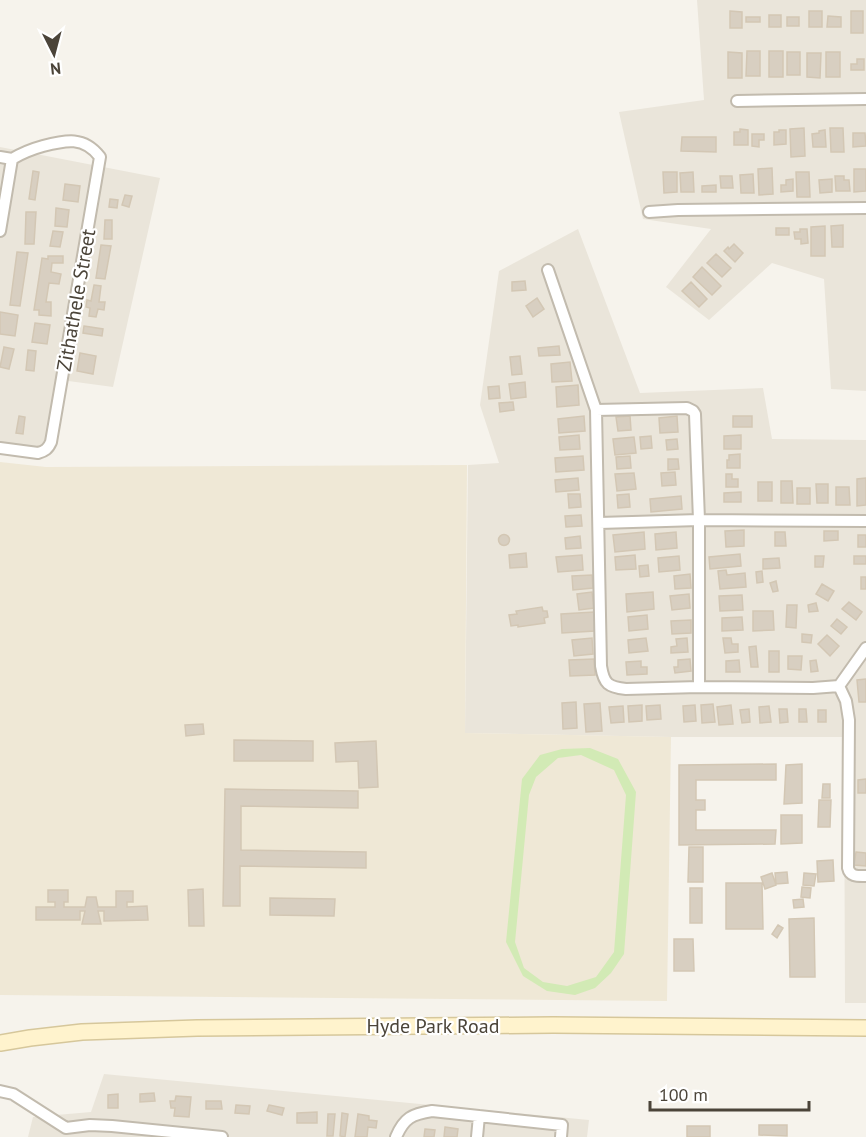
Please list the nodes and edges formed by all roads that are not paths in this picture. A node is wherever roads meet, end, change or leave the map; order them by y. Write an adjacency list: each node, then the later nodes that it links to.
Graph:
1 (866, 99): 2 (street)
2 (738, 101)
3 (0, 157): 4 (street)
4 (12, 159): 7 (street); 10 (street, Zithathele Street)
5 (866, 208): 6 (street)
6 (649, 212)
7 (0, 231)
8 (548, 270): 9 (street)
9 (596, 410): 11 (street); 13 (street)
10 (0, 448)
11 (699, 520): 12 (street); 13 (street); 16 (street)
12 (866, 521)
13 (599, 523): 16 (street)
14 (866, 648): 15 (street)
15 (839, 686): 16 (street); 17 (street)
16 (699, 687)
17 (866, 876)
18 (866, 1028): 19 (street, Hyde Park Road)
19 (0, 1043)
20 (0, 1091): 22 (street)
21 (479, 1116): 24 (street); 25 (street); 26 (street)
22 (66, 1133): 23 (street)
23 (222, 1137)
24 (396, 1137)
25 (477, 1137)
26 (561, 1137)

